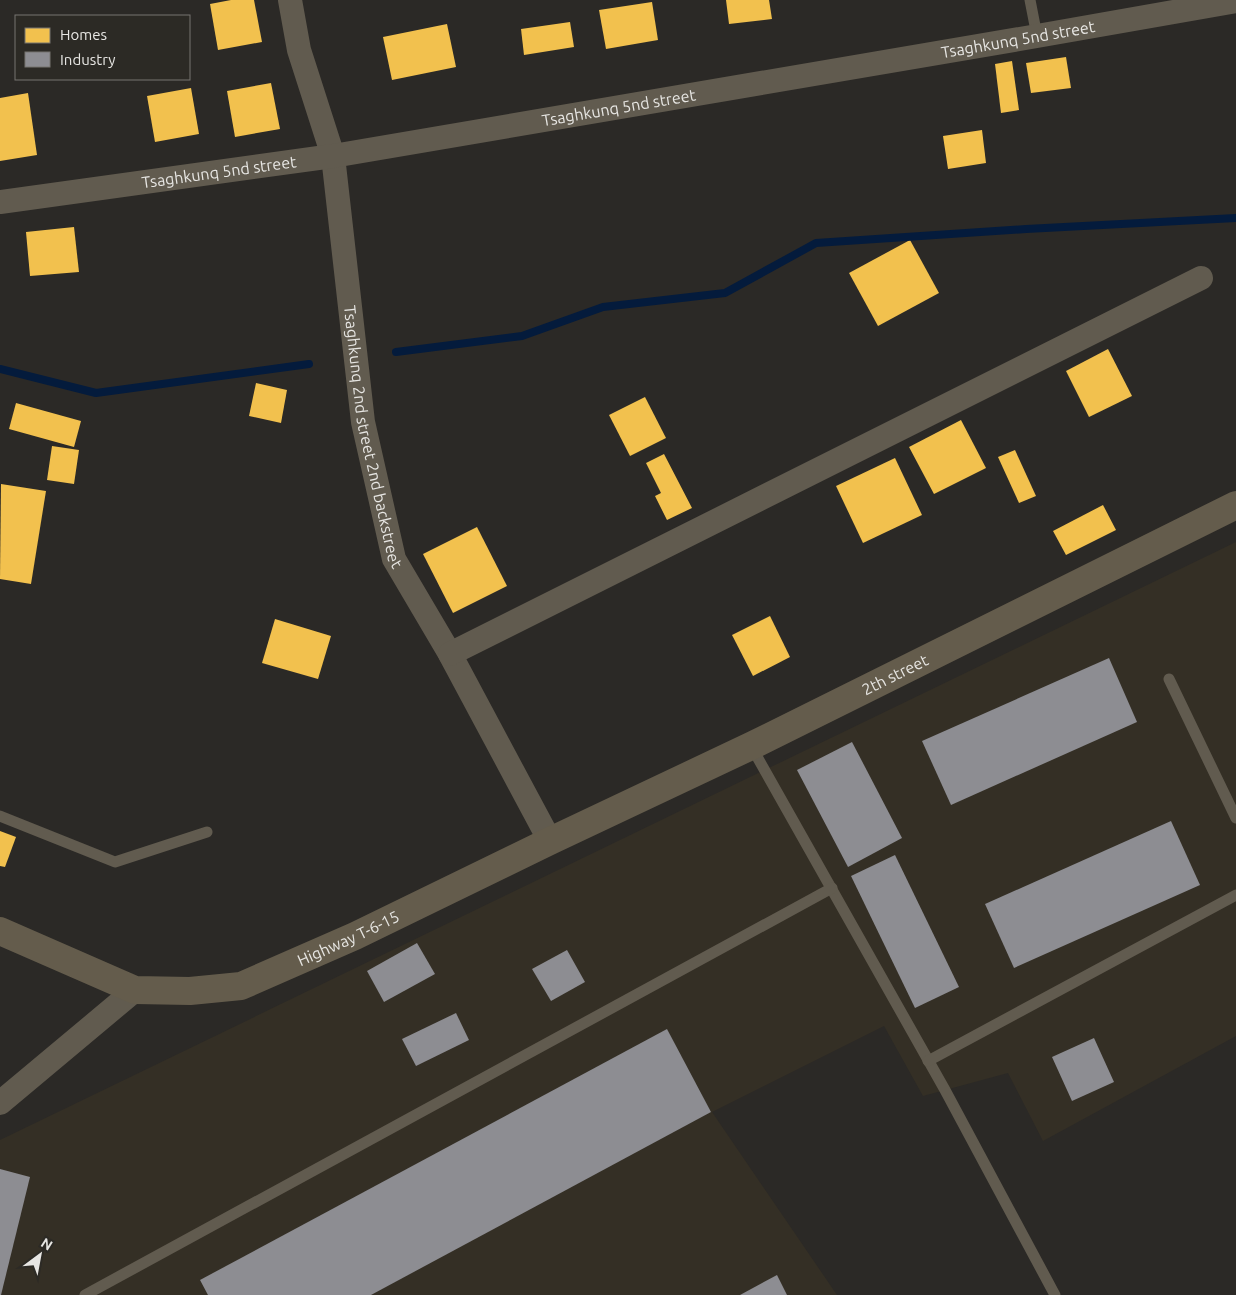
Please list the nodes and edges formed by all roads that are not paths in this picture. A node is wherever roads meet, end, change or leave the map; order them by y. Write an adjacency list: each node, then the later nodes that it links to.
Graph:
1 (290, 0): 5 (street, Tsaghkunq 2nd street 2nd backstreet)
2 (1030, 0): 4 (lane)
3 (1236, 1): 4 (street, Tsaghkunq 5nd street)
4 (1038, 36): 5 (street, Tsaghkunq 5nd street)
5 (333, 156): 6 (street, Tsaghkunq 5nd street); 9 (street, Tsaghkunq 2nd street 2nd backstreet)
6 (0, 202)
7 (1201, 278): 9 (street)
8 (1236, 505): 11 (street, 2th street)
9 (450, 654): 15 (street, Tsaghkunq 2nd street 2nd backstreet)
10 (1169, 679): 13 (lane)
11 (752, 746): 15 (street, 2th street); 16 (lane)
12 (0, 816): 14 (lane)
13 (1236, 818)
14 (207, 832)
15 (550, 840): 19 (street, Highway T-6-15)
16 (832, 888): 20 (lane); 22 (lane)
17 (1236, 895): 20 (lane)
18 (0, 931): 19 (street)
19 (135, 990): 21 (street)
20 (928, 1061): 23 (lane)
21 (0, 1103)
22 (85, 1295)
23 (1055, 1295)

